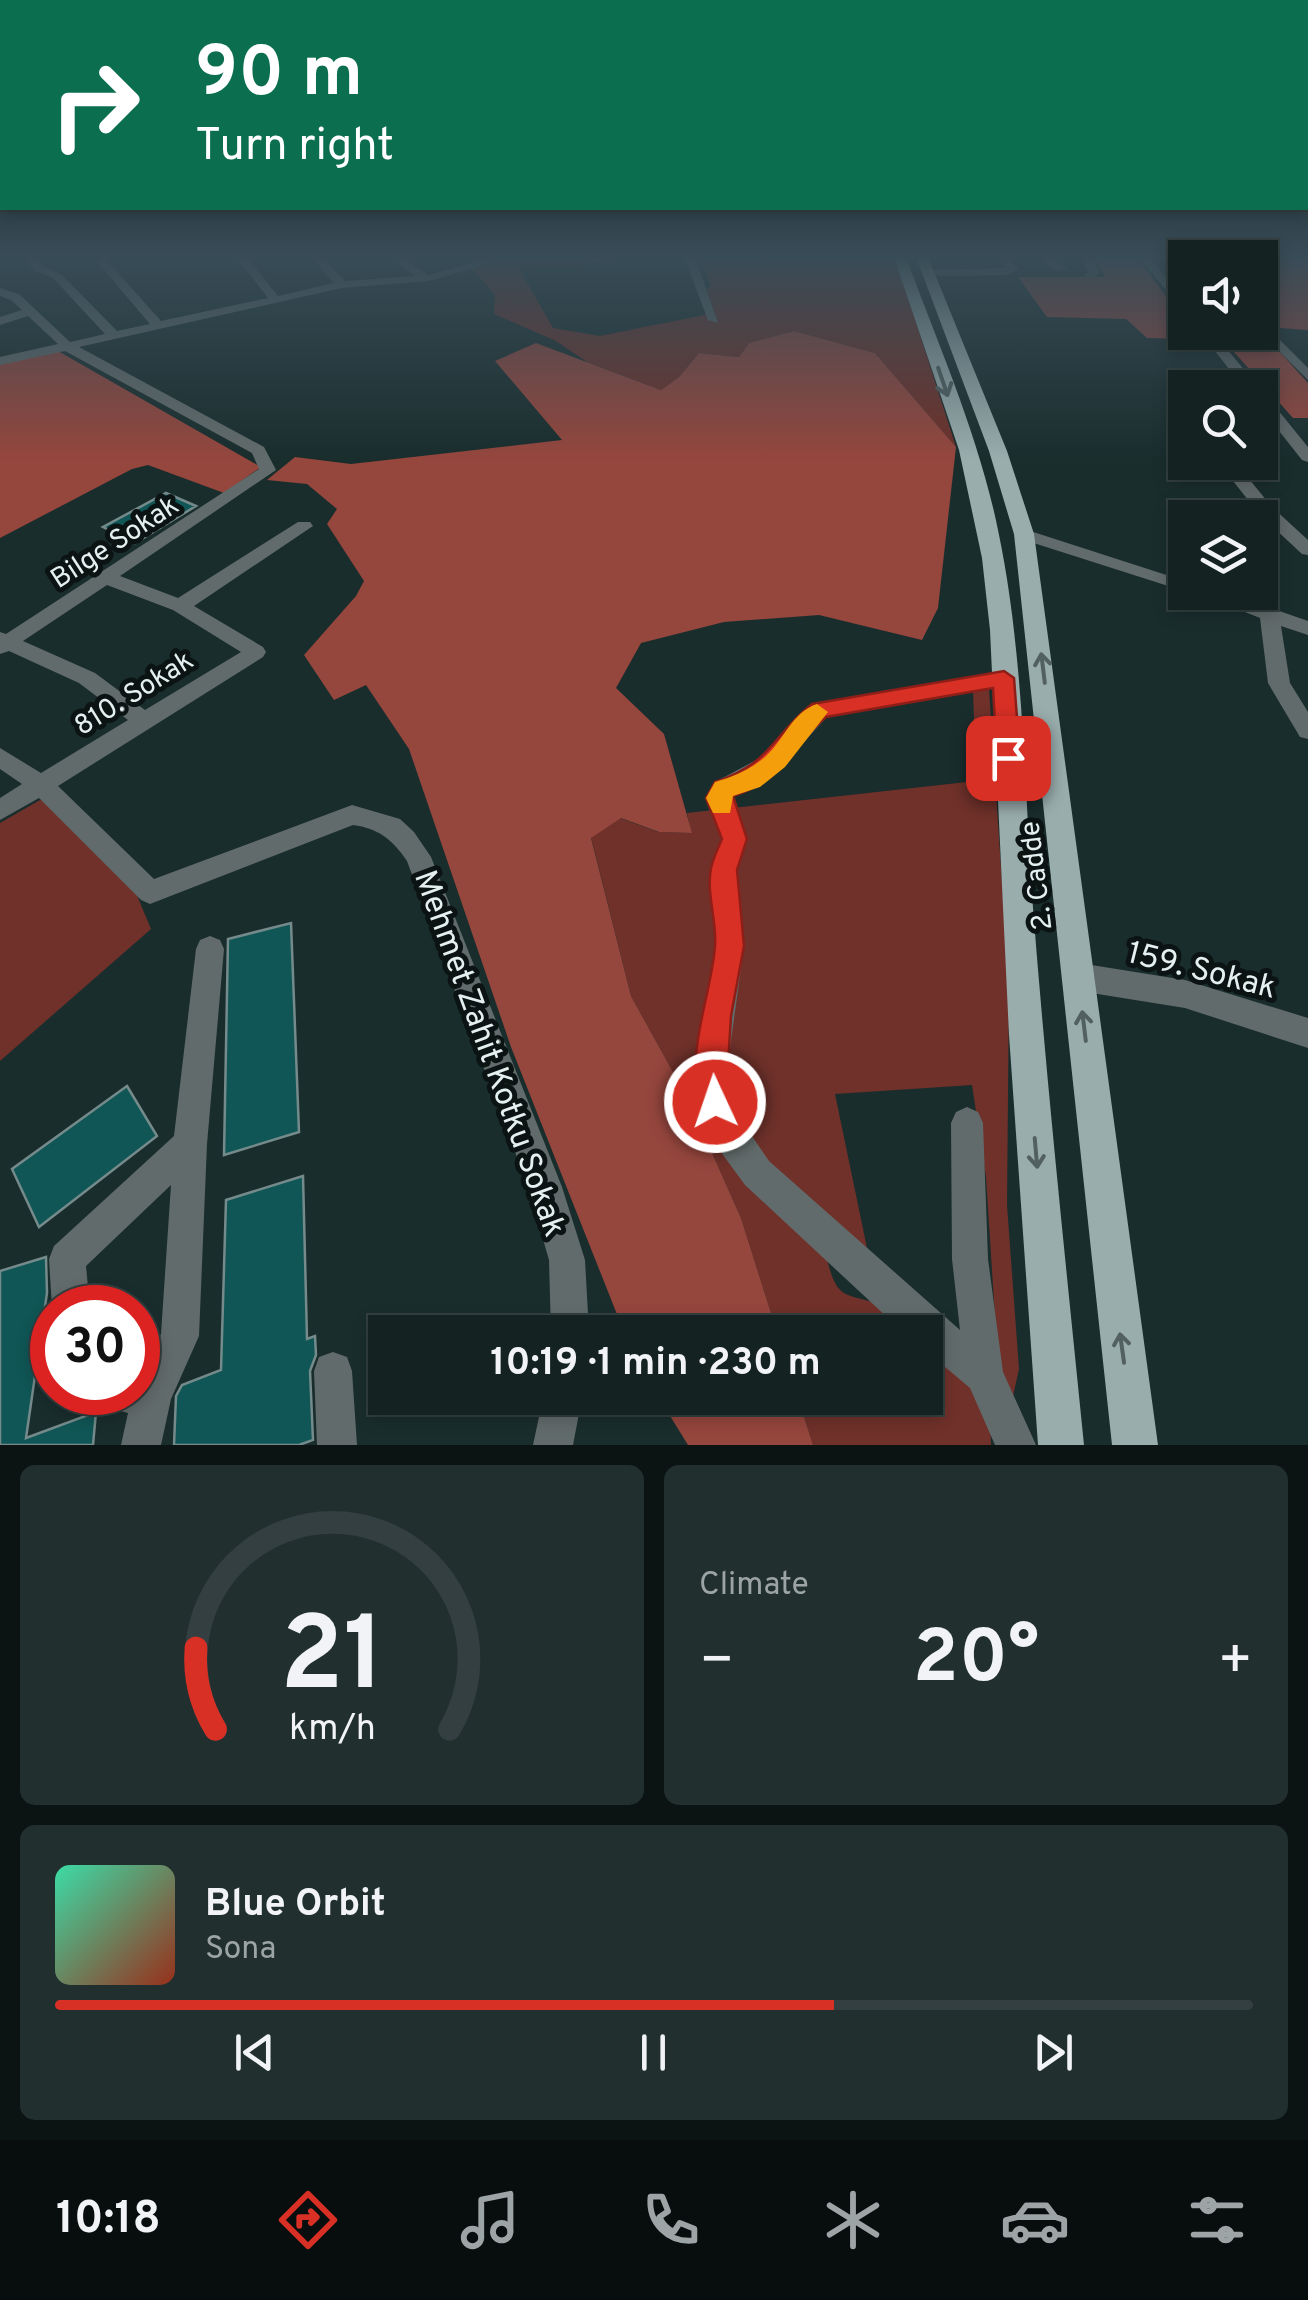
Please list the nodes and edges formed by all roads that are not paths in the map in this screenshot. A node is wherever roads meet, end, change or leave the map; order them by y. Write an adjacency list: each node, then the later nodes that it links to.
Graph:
1 (43, 324): 10 (street)
2 (103, 324): 8 (street)
3 (158, 324): 7 (street)
4 (170, 324): 7 (street)
5 (922, 324): 28 (main road, 2. Cadde, one-way to 28)
6 (948, 324): 19 (main road, 2. Cadde)
7 (160, 327): 8 (street)
8 (115, 337): 10 (street)
9 (1278, 343): 14 (street)
10 (68, 347): 12 (street); 21 (street, Bilge Sokak)
11 (1221, 350): 13 (street)
12 (0, 361)
13 (1237, 370)
14 (1308, 376)
15 (1278, 420): 16 (street)
16 (1308, 458)
17 (1241, 480): 20 (street)
18 (304, 526): 23 (street)
19 (1024, 534): 22 (street); 35 (main road, 2. Cadde, one-way to 19)
20 (1308, 550)
21 (108, 578): 23 (street); 27 (street, Bilge Sokak)
22 (1168, 581)
23 (180, 606): 29 (street, 810. Sokak)
24 (1258, 610): 25 (street)
25 (1270, 614): 26 (street); 30 (street)
26 (1308, 628)
27 (3, 642): 29 (street)
28 (1004, 678): 43 (street); 50 (main road, 2. Cadde, one-way to 50)
29 (144, 720): 32 (street, 810. Sokak)
30 (1308, 730)
31 (0, 757): 32 (street)
32 (41, 785): 33 (street, 810. Sokak); 40 (street, Mehmet Zahit Kotku Sokak)
33 (0, 810)
34 (210, 948): 38 (street)
35 (1079, 977): 36 (street, 159. Sokak); 51 (main road, 2. Cadde, one-way to 35)
36 (1308, 1033)
37 (967, 1123): 43 (street)
38 (190, 1144): 39 (street); 41 (street)
39 (70, 1285)
40 (569, 1315)
41 (160, 1362)
42 (333, 1371): 47 (street)
43 (984, 1374): 49 (street)
44 (137, 1415): 46 (street)
45 (559, 1415): 48 (street)
46 (142, 1445)
47 (336, 1445)
48 (553, 1445)
49 (1016, 1445)
50 (1061, 1445)
51 (1136, 1445)

